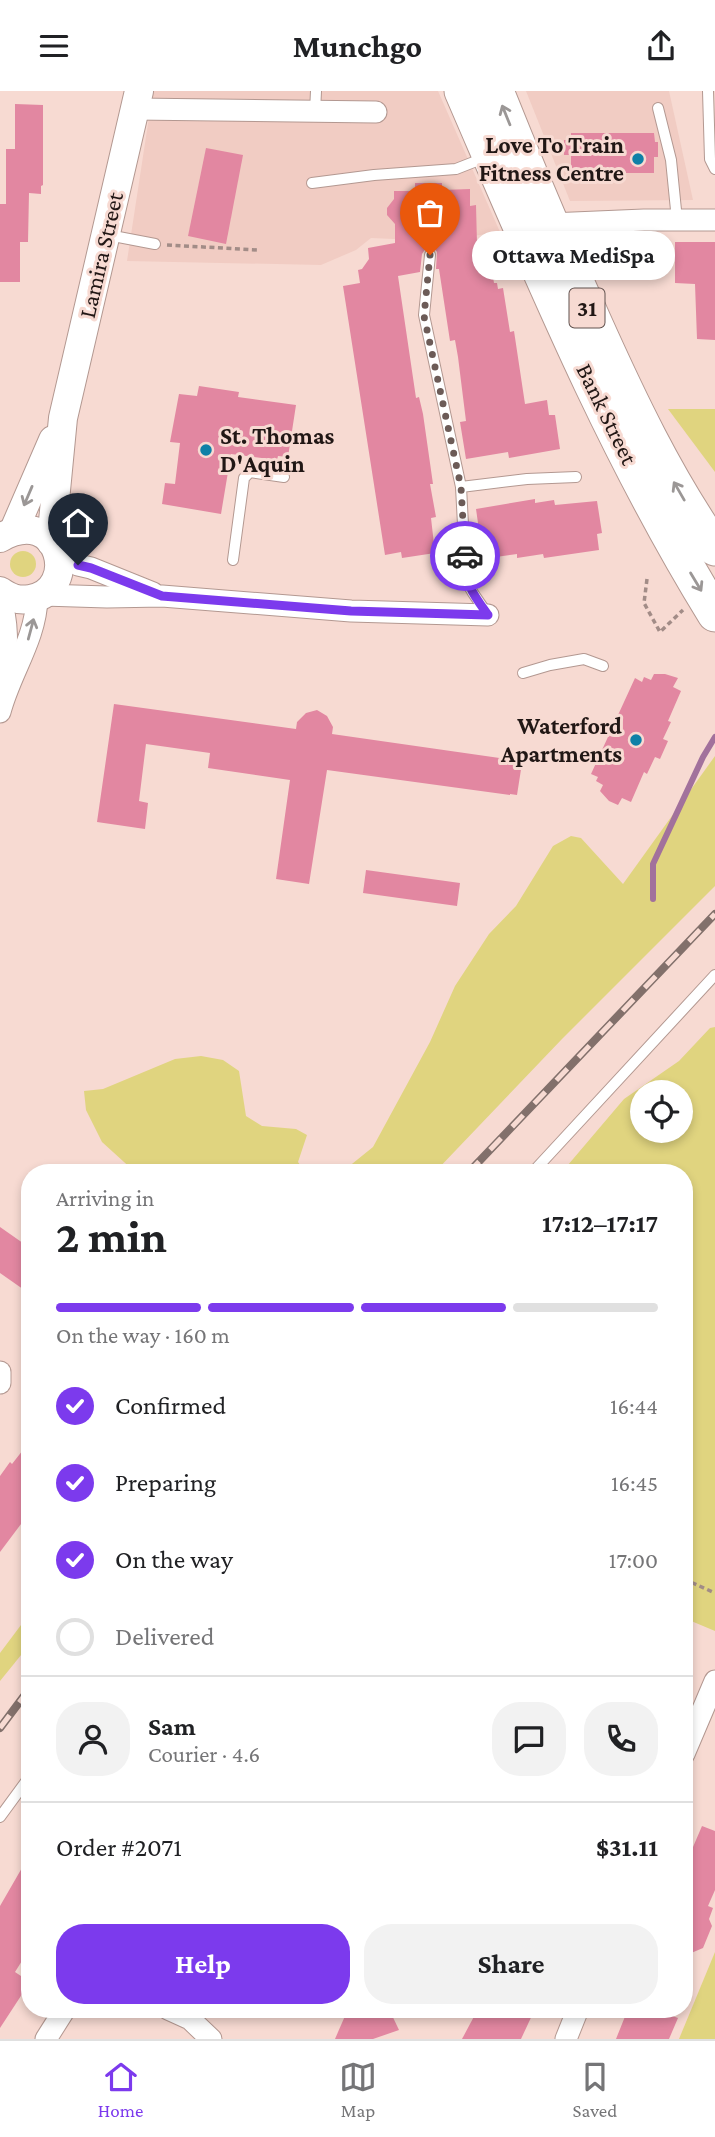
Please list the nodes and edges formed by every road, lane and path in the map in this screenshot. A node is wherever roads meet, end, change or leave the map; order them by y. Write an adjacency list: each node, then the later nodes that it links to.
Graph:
1 (462, 91): 8 (main road, Bank Street / 31)
2 (496, 91): 13 (main road, Bank Street / 31, one-way to 2)
3 (708, 91): 9 (lane)
4 (137, 100): 5 (street); 14 (street, Lamira Street)
5 (316, 101): 7 (street)
6 (658, 108): 11 (lane)
7 (376, 112)
8 (490, 156): 10 (lane); 31 (main road, Bank Street / 31, one-way to 31)
9 (715, 169)
10 (312, 183)
11 (677, 220): 12 (street); 13 (street)
12 (715, 220)
13 (550, 224): 24 (main road, Bank Street / 31, one-way to 13)
14 (106, 234): 15 (lane); 18 (street, Lamira Street)
15 (155, 244): 16 (path)
16 (258, 250)
17 (430, 255): 21 (lane)
18 (62, 418): 22 (street, Lamira Street, one-way to 22); 23 (street, Lamira Street)
19 (284, 477): 25 (lane)
20 (576, 477): 21 (lane)
21 (461, 487): 32 (lane)
22 (7, 534): 23 (street)
23 (54, 546): 28 (street); 29 (street, Lamira Street)
24 (715, 548)
25 (233, 560)
26 (646, 579): 31 (path)
27 (0, 591): 29 (street)
28 (162, 596): 29 (street); 32 (street)
29 (40, 597): 35 (street, one-way to 29)
30 (0, 598): 35 (street)
31 (700, 611)
32 (488, 615)
33 (603, 666): 34 (lane)
34 (523, 673)
35 (1, 707)
36 (715, 975): 37 (lane)
37 (540, 1164)
38 (0, 1372): 39 (street)
39 (0, 1383)
40 (693, 1583): 41 (path)
41 (715, 1593)
42 (715, 1681): 43 (street)
43 (693, 1733)
44 (21, 1788): 45 (lane)
45 (0, 1817)
46 (59, 2018): 49 (street)
47 (188, 2018): 50 (street)
48 (574, 2018): 51 (street)
49 (46, 2039)
50 (211, 2039)
51 (566, 2039)

